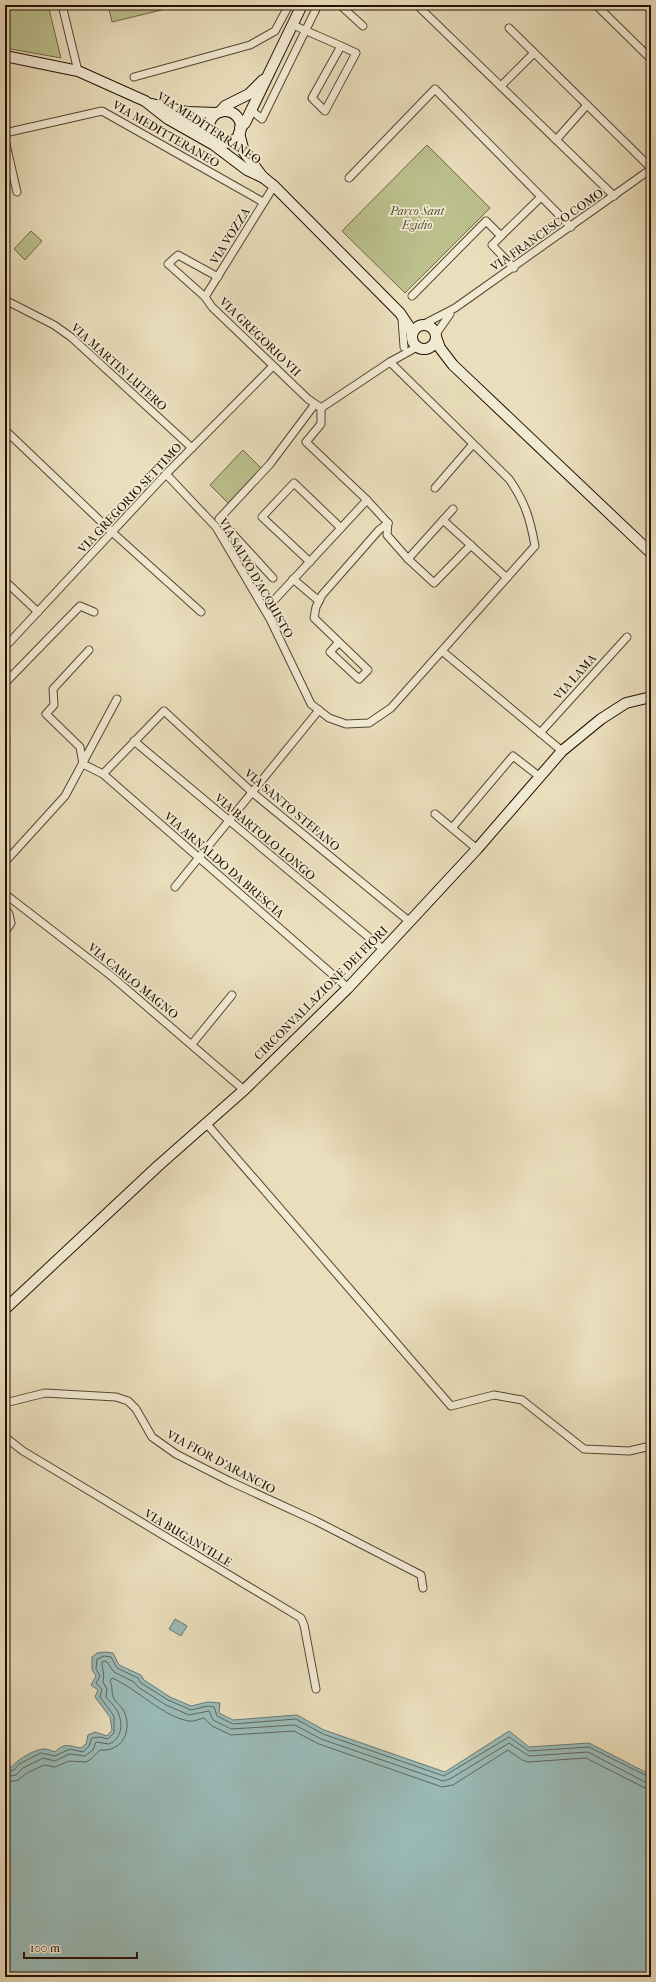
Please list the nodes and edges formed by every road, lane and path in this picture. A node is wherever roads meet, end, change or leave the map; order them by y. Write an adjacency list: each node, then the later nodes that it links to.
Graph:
1 (62, 5): 16 (street)
2 (289, 5): 18 (street)
3 (302, 5): 8 (main road)
4 (318, 5): 11 (street)
5 (340, 5): 9 (street)
6 (417, 5): 19 (street)
7 (596, 5): 15 (street)
8 (293, 25): 11 (street); 17 (main road)
9 (363, 26)
10 (509, 28): 13 (street)
11 (306, 30): 12 (street); 22 (street)
12 (341, 46): 12 (street)
13 (534, 53): 19 (street); 21 (street)
14 (5, 56): 16 (main road, VIA MEDITERRANEO)
15 (651, 59)
16 (78, 71): 20 (main road, VIA MEDITERRANEO)
17 (270, 72): 22 (main road); 23 (main road)
18 (134, 77)
19 (501, 86): 28 (street)
20 (145, 102): 23 (main road); 26 (main road); 31 (main road, VIA MEDITERRANEO)
21 (587, 105): 28 (street); 30 (street)
22 (251, 110): 24 (main road)
23 (219, 112): 24 (main road); 26 (main road)
24 (239, 131): 29 (main road); 31 (main road, VIA MEDITERRANEO)
25 (5, 133): 37 (street, VIA MEDITTERANEO)
26 (212, 136): 29 (main road)
27 (5, 140): 34 (street)
28 (556, 140): 35 (street)
29 (223, 143): 31 (main road, VIA MEDITERRANEO)
30 (651, 168): 35 (street, VIA FRANCESCO COMO)
31 (264, 178): 33 (main road, VIA MEDITERRANEO)
32 (349, 178): 36 (street)
33 (274, 186): 37 (street, VIA VOZZA); 46 (main road, VIA MEDITERRANEO)
34 (17, 192)
35 (614, 196): 38 (street, VIA FRANCESCO COMO)
36 (541, 197): 38 (street); 39 (street)
37 (263, 202): 41 (street, VIA VOZZA)
38 (571, 227): 40 (street, VIA FRANCESCO COMO)
39 (501, 236): 40 (street); 42 (street)
40 (514, 268): 45 (street, VIA FRANCESCO COMO)
41 (218, 277): 43 (street, VIA VOZZA); 43 (street, VIA GREGORIO VII)
42 (412, 296)
43 (205, 297): 55 (street, VIA GREGORIO VII)
44 (5, 300): 59 (street, VIA MARTIN LUTERO)
45 (455, 308): 47 (street, VIA FRANCESCO COMO); 48 (street, VIA FRANCESCO COMO)
46 (400, 313): 47 (main road, VIA MEDITERRANEO); 49 (main road, VIA MEDITERRANEO); 51 (street)
47 (422, 325): 48 (main road); 49 (main road)
48 (436, 335): 52 (main road); 54 (main road)
49 (412, 336): 50 (main road); 51 (street)
50 (417, 347): 52 (main road); 53 (street)
51 (404, 348): 53 (street)
52 (427, 349): 54 (main road)
53 (390, 362): 56 (street); 58 (street, VIA SALVO D'ACQUISTO)
54 (453, 365): 69 (main road)
55 (273, 366): 56 (street, VIA GREGORIO VII); 59 (street, VIA GREGORIO SETTIMO)
56 (318, 406): 62 (street); 72 (street)
57 (5, 430): 67 (street)
58 (473, 444): 61 (street); 73 (street, VIA SALVO D'ACQUISTO)
59 (192, 448): 60 (street, VIA GREGORIO SETTIMO)
60 (166, 474): 67 (street, VIA GREGORIO SETTIMO); 77 (street, VIA SALVO D'ACQUISTO)
61 (435, 488)
62 (367, 500): 65 (street); 66 (street)
63 (453, 509): 64 (street)
64 (443, 520): 68 (street); 70 (street)
65 (388, 523): 70 (street); 76 (street)
66 (341, 528): 71 (street); 71 (street)
67 (112, 532): 78 (street, VIA GREGORIO SETTIMO); 80 (street)
68 (471, 545): 70 (street); 73 (street)
69 (651, 553)
70 (408, 559)
71 (310, 562): 74 (street)
72 (273, 578)
73 (507, 578): 85 (street, VIA SALVO D'ACQUISTO)
74 (293, 579): 76 (street); 77 (street)
75 (5, 581): 78 (street)
76 (319, 601): 82 (street)
77 (265, 610): 89 (street, VIA SALVO D'ACQUISTO)
78 (38, 612): 83 (street, VIA GREGORIO SETTIMO)
79 (94, 612): 86 (street)
80 (201, 612)
81 (627, 637): 90 (street, VIA LAMA)
82 (339, 642): 82 (street)
83 (5, 647)
84 (89, 650): 93 (street)
85 (442, 651): 89 (street, VIA SALVO D'ACQUISTO); 90 (street)
86 (6, 681)
87 (651, 698): 92 (main road, CIRCONVALLAZIONE DEI FIORI)
88 (118, 699): 93 (street)
89 (319, 710): 96 (street)
90 (540, 733): 92 (street)
91 (134, 741): 94 (street); 96 (street, VIA SANTO STEFANO); 98 (street, VIA BARTOLO LONGO)
92 (562, 752): 95 (main road, CIRCONVALLAZIONE DEI FIORI)
93 (83, 764): 94 (street, VIA ARNALDO DA BRESCIA); 102 (street)
94 (103, 774): 101 (street, VIA ARNALDO DA BRESCIA)
95 (540, 777): 99 (street); 100 (main road, CIRCONVALLAZIONE DEI FIORI)
96 (253, 793): 98 (street); 106 (street, VIA SANTO STEFANO)
97 (435, 814): 99 (street)
98 (229, 822): 101 (street); 108 (street, VIA BARTOLO LONGO)
99 (452, 828): 100 (street)
100 (478, 849): 106 (main road, CIRCONVALLAZIONE DEI FIORI)
101 (200, 858): 103 (street); 109 (street, VIA ARNALDO DA BRESCIA)
102 (5, 862)
103 (175, 887)
104 (5, 894): 111 (street, VIA CARLO MAGNO)
105 (5, 908): 107 (street)
106 (410, 922): 108 (main road, CIRCONVALLAZIONE DEI FIORI)
107 (5, 932)
108 (384, 950): 109 (main road, CIRCONVALLAZIONE DEI FIORI)
109 (348, 988): 112 (main road, CIRCONVALLAZIONE DEI FIORI)
110 (232, 995): 111 (street)
111 (192, 1044): 112 (street, VIA CARLO MAGNO)
112 (244, 1090): 113 (main road, CIRCONVALLAZIONE DEI FIORI)
113 (206, 1123): 114 (main road, CIRCONVALLAZIONE DEI FIORI); 117 (street)
114 (5, 1309)
115 (5, 1403): 118 (street, VIA FIOR D'ARANCIO)
116 (5, 1439): 119 (street, VIA BUGANVILLE)
117 (651, 1446)
118 (423, 1588)
119 (316, 1689)

